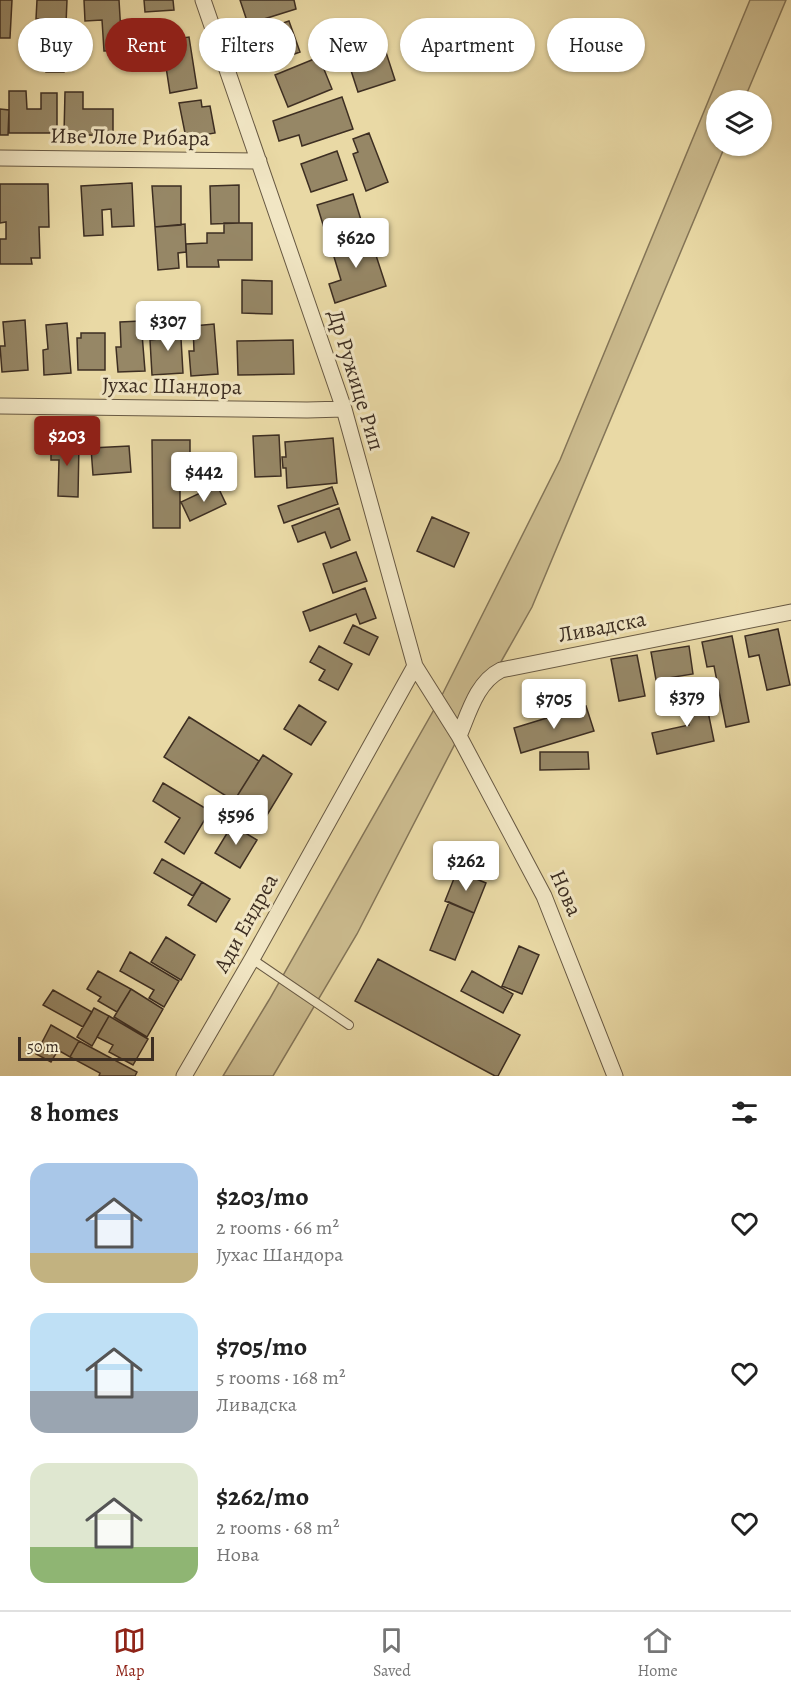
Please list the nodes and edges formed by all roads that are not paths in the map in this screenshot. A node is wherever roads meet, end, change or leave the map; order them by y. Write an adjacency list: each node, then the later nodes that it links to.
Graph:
1 (203, 0): 3 (street, Др Ружице Рип)
2 (0, 158): 3 (street, Иве Лоле Рибара)
3 (259, 161): 5 (street, Др Ружице Рип)
4 (0, 406): 5 (street, Јухас Шандора)
5 (344, 409): 7 (street, Др Ружице Рип)
6 (791, 612): 8 (street, Ливадска)
7 (415, 666): 8 (street, Др Ружице Рип); 9 (street, Ади Ендреа)
8 (459, 736): 12 (street, Нова)
9 (252, 959): 10 (lane); 11 (street, Ади Ендреа)
10 (349, 1025)
11 (184, 1076)
12 (615, 1076)

